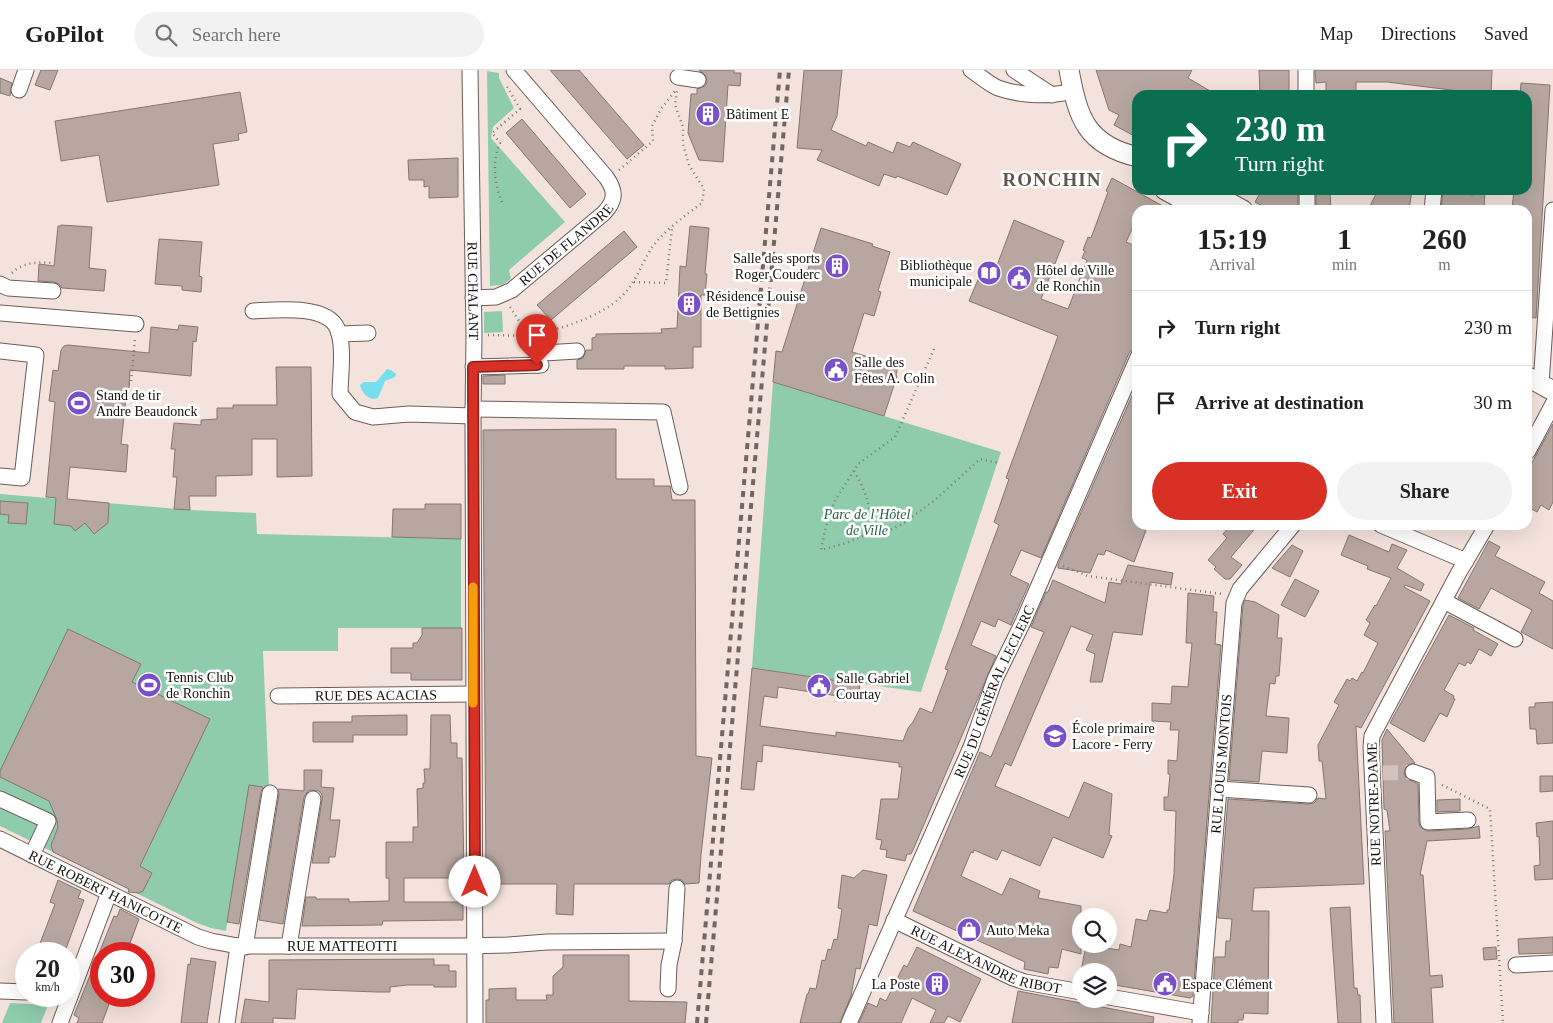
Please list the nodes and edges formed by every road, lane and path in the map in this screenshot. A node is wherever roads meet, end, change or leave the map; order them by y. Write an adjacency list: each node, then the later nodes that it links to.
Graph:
1 (26, 70): 10 (street)
2 (470, 70): 28 (street, RUE CHALANT)
3 (971, 70): 13 (street)
4 (1014, 70): 13 (street)
5 (1069, 70): 12 (main road)
6 (1306, 70): 11 (street)
7 (508, 74): 15 (street, RUE DE FLANDRE); 18 (path)
8 (678, 78): 9 (street); 15 (path); 22 (path)
9 (698, 80)
10 (19, 90)
11 (1306, 90)
12 (1073, 91): 13 (street); 14 (main road)
13 (1053, 95)
14 (1129, 155)
15 (612, 186): 27 (street, RUE DE FLANDRE)
16 (1182, 195): 19 (main road)
17 (1194, 195): 19 (street)
18 (502, 202)
19 (1205, 202): 20 (main road)
20 (1219, 205)
21 (1553, 210): 42 (street)
22 (672, 226): 24 (path); 24 (path)
23 (52, 263): 25 (path)
24 (633, 282): 35 (path)
25 (0, 284): 26 (street)
26 (52, 291)
27 (502, 295): 28 (street, RUE DE FLANDRE); 35 (path)
28 (474, 298): 34 (street, RUE CHALANT)
29 (253, 310): 33 (street)
30 (0, 313): 31 (street)
31 (136, 324): 41 (path)
32 (368, 333): 33 (street)
33 (338, 334): 44 (street)
34 (474, 335): 35 (path); 39 (street, RUE CHALANT)
35 (528, 335)
36 (934, 349): 47 (path)
37 (0, 351): 48 (street)
38 (577, 351): 39 (street)
39 (473, 367): 44 (street, RUE CHALANT)
40 (1132, 371): 54 (street, RUE DU GÉNÉRAL LECLERC)
41 (129, 384)
42 (1541, 384)
43 (1553, 404): 45 (street)
44 (473, 413): 49 (street); 59 (street, RUE CHALANT)
45 (1532, 443)
46 (999, 463): 53 (path)
47 (854, 471): 53 (path); 53 (path)
48 (0, 476)
49 (680, 487)
50 (1289, 530): 56 (street)
51 (1398, 530): 55 (street)
52 (1484, 530): 55 (street, RUE NOTRE-DAME)
53 (872, 533)
54 (1050, 561): 56 (path); 72 (street, RUE DU GÉNÉRAL LECLERC)
55 (1466, 561): 57 (street, RUE NOTRE-DAME)
56 (1236, 595): 62 (street, RUE LOUIS MONTOIS)
57 (1444, 601): 58 (street); 92 (street, RUE NOTRE-DAME)
58 (1515, 639)
59 (473, 694): 60 (street, RUE DES ACACIAS); 76 (street, RUE CHALANT)
60 (278, 696)
61 (1420, 775): 67 (street); 93 (path)
62 (1219, 789): 64 (street); 87 (street, RUE LOUIS MONTOIS)
63 (270, 793): 77 (street)
64 (1308, 795)
65 (0, 798): 69 (street)
66 (313, 799): 75 (street)
67 (1468, 820)
68 (0, 839): 69 (street, RUE ROBERT HANICOTTE)
69 (32, 855): 71 (street, RUE ROBERT HANICOTTE)
70 (677, 888): 73 (street)
71 (109, 893): 74 (street, RUE ROBERT HANICOTTE); 80 (street)
72 (894, 920): 82 (street, RUE ALEXANDRE RIBOT); 91 (street, RUE DU GÉNÉRAL LECLERC)
73 (674, 940): 76 (street, RUE MATTEOTTI); 81 (street)
74 (211, 941): 77 (street, RUE MATTEOTTI)
75 (289, 946): 76 (street, RUE MATTEOTTI); 77 (street, RUE MATTEOTTI)
76 (475, 946): 90 (street, RUE CHALANT)
77 (241, 947): 89 (street)
78 (1553, 963): 79 (street)
79 (1516, 965)
80 (80, 969)
81 (668, 989)
82 (1072, 990)
83 (0, 992): 84 (street)
84 (15, 992)
85 (1117, 999): 87 (street)
86 (66, 1007): 88 (street)
87 (1201, 1018)
88 (60, 1023)
89 (227, 1023)
90 (475, 1023)
91 (848, 1023)
92 (1384, 1023)
93 (1503, 1023)

